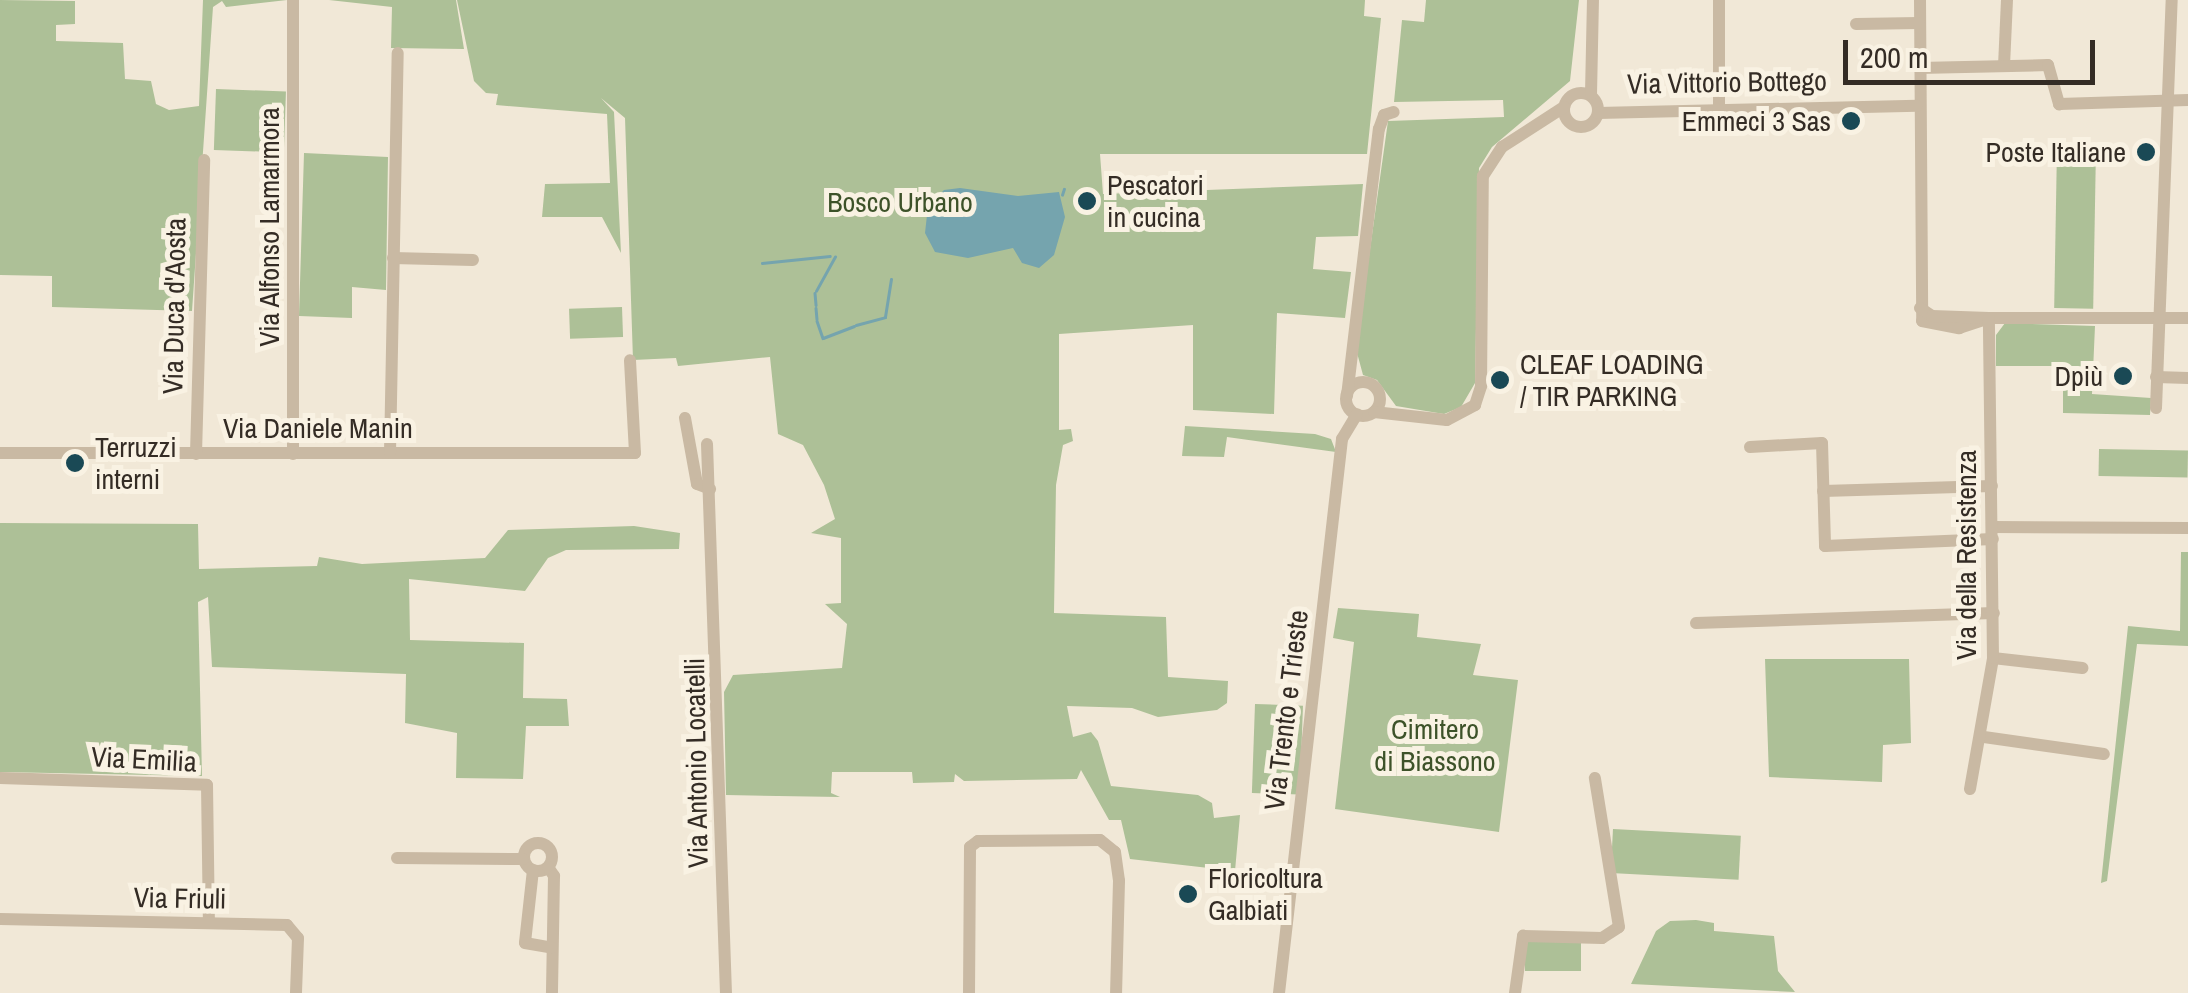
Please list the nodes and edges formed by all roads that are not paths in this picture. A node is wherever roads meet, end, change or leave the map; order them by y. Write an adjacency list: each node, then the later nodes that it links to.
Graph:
1 (293, 0): 41 (street, Via Alfonso Lamarmora)
2 (1593, 0): 10 (street)
3 (1719, 0): 18 (street)
4 (1920, 0): 7 (street)
5 (2007, 0): 11 (street)
6 (2172, 0): 14 (street)
7 (1919, 23): 8 (street); 12 (street)
8 (1856, 24)
9 (398, 53): 22 (street)
10 (1590, 64): 13 (street); 17 (street)
11 (2004, 66): 12 (street); 14 (street)
12 (1918, 68): 16 (street)
13 (1591, 94): 17 (street); 20 (street)
14 (2168, 100): 15 (street); 25 (street)
15 (2188, 100)
16 (1917, 106): 18 (street, Via Vittorio Bottego); 24 (street)
17 (1568, 108): 20 (street, Via Vittorio Bottego); 33 (street)
18 (1719, 108): 20 (street, Via Vittorio Bottego)
19 (1394, 112): 27 (street)
20 (1598, 113)
21 (204, 160): 40 (street, Via Duca d'Aosta)
22 (393, 258): 23 (street); 38 (street)
23 (472, 260)
24 (1989, 318): 25 (street); 42 (street, Via della Resistenza)
25 (2158, 318): 26 (street); 29 (street)
26 (2188, 318)
27 (1350, 359): 31 (street); 32 (street)
28 (630, 360): 38 (street, Via Daniele Manin)
29 (2156, 376): 30 (street); 34 (street)
30 (2188, 378)
31 (1362, 381): 32 (street, Via Trento e Trieste); 33 (street)
32 (1350, 405): 33 (street); 67 (street, Via Trento e Trieste)
33 (1377, 406)
34 (2156, 408)
35 (685, 418): 43 (street)
36 (707, 444): 43 (street, Via Antonio Locatelli)
37 (1750, 447): 44 (street)
38 (390, 453): 41 (street, Via Daniele Manin)
39 (0, 454): 40 (street, Via Daniele Manin)
40 (196, 454): 41 (street, Via Daniele Manin)
41 (293, 454)
42 (1992, 486): 44 (street); 46 (street, Via della Resistenza)
43 (710, 489): 64 (street, Via Antonio Locatelli)
44 (1823, 491): 46 (street)
45 (2188, 528): 46 (street)
46 (1993, 533): 47 (street, Via della Resistenza)
47 (1994, 613): 48 (street); 49 (street, Via della Resistenza)
48 (1696, 623)
49 (1992, 658): 50 (street); 51 (street, Via della Resistenza)
50 (2082, 668)
51 (1984, 737): 52 (street); 55 (street, Via della Resistenza)
52 (2104, 754)
53 (0, 778): 60 (street, Via Emilia)
54 (1596, 778): 68 (street)
55 (1970, 789)
56 (397, 858): 57 (street)
57 (528, 864): 58 (street); 58 (street); 61 (street)
58 (548, 868): 61 (street)
59 (0, 920): 60 (street, Via Friuli)
60 (209, 923): 62 (street, Via Friuli)
61 (552, 948): 63 (street)
62 (296, 993)
63 (552, 993)
64 (726, 993)
65 (969, 993): 66 (street)
66 (1116, 993)
67 (1279, 993)
68 (1516, 993)

